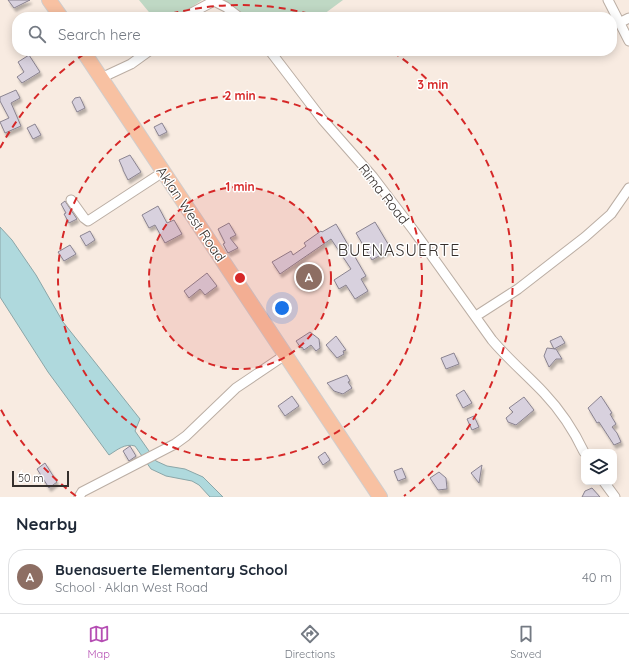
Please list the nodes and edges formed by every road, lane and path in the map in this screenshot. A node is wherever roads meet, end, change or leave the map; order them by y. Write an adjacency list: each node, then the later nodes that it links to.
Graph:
1 (49, 0): 3 (main road)
2 (608, 0): 6 (street)
3 (57, 12)
4 (193, 12): 5 (street)
5 (233, 12)
6 (614, 12)
7 (629, 18): 9 (street)
8 (617, 19): 9 (street)
9 (619, 23): 10 (street)
10 (629, 41)
11 (86, 56): 14 (main road, Aklan West Road)
12 (142, 56): 14 (street)
13 (274, 56): 18 (street, Rima Road)
14 (101, 78): 15 (main road, Aklan West Road)
15 (163, 172): 17 (street); 19 (main road, Aklan West Road)
16 (629, 188): 18 (street)
17 (71, 200)
18 (476, 316): 20 (street, Rima Road)
19 (285, 355): 22 (street); 23 (main road, Aklan West Road)
20 (583, 449)
21 (606, 485): 24 (street)
22 (79, 497)
23 (380, 497)
24 (615, 497)

